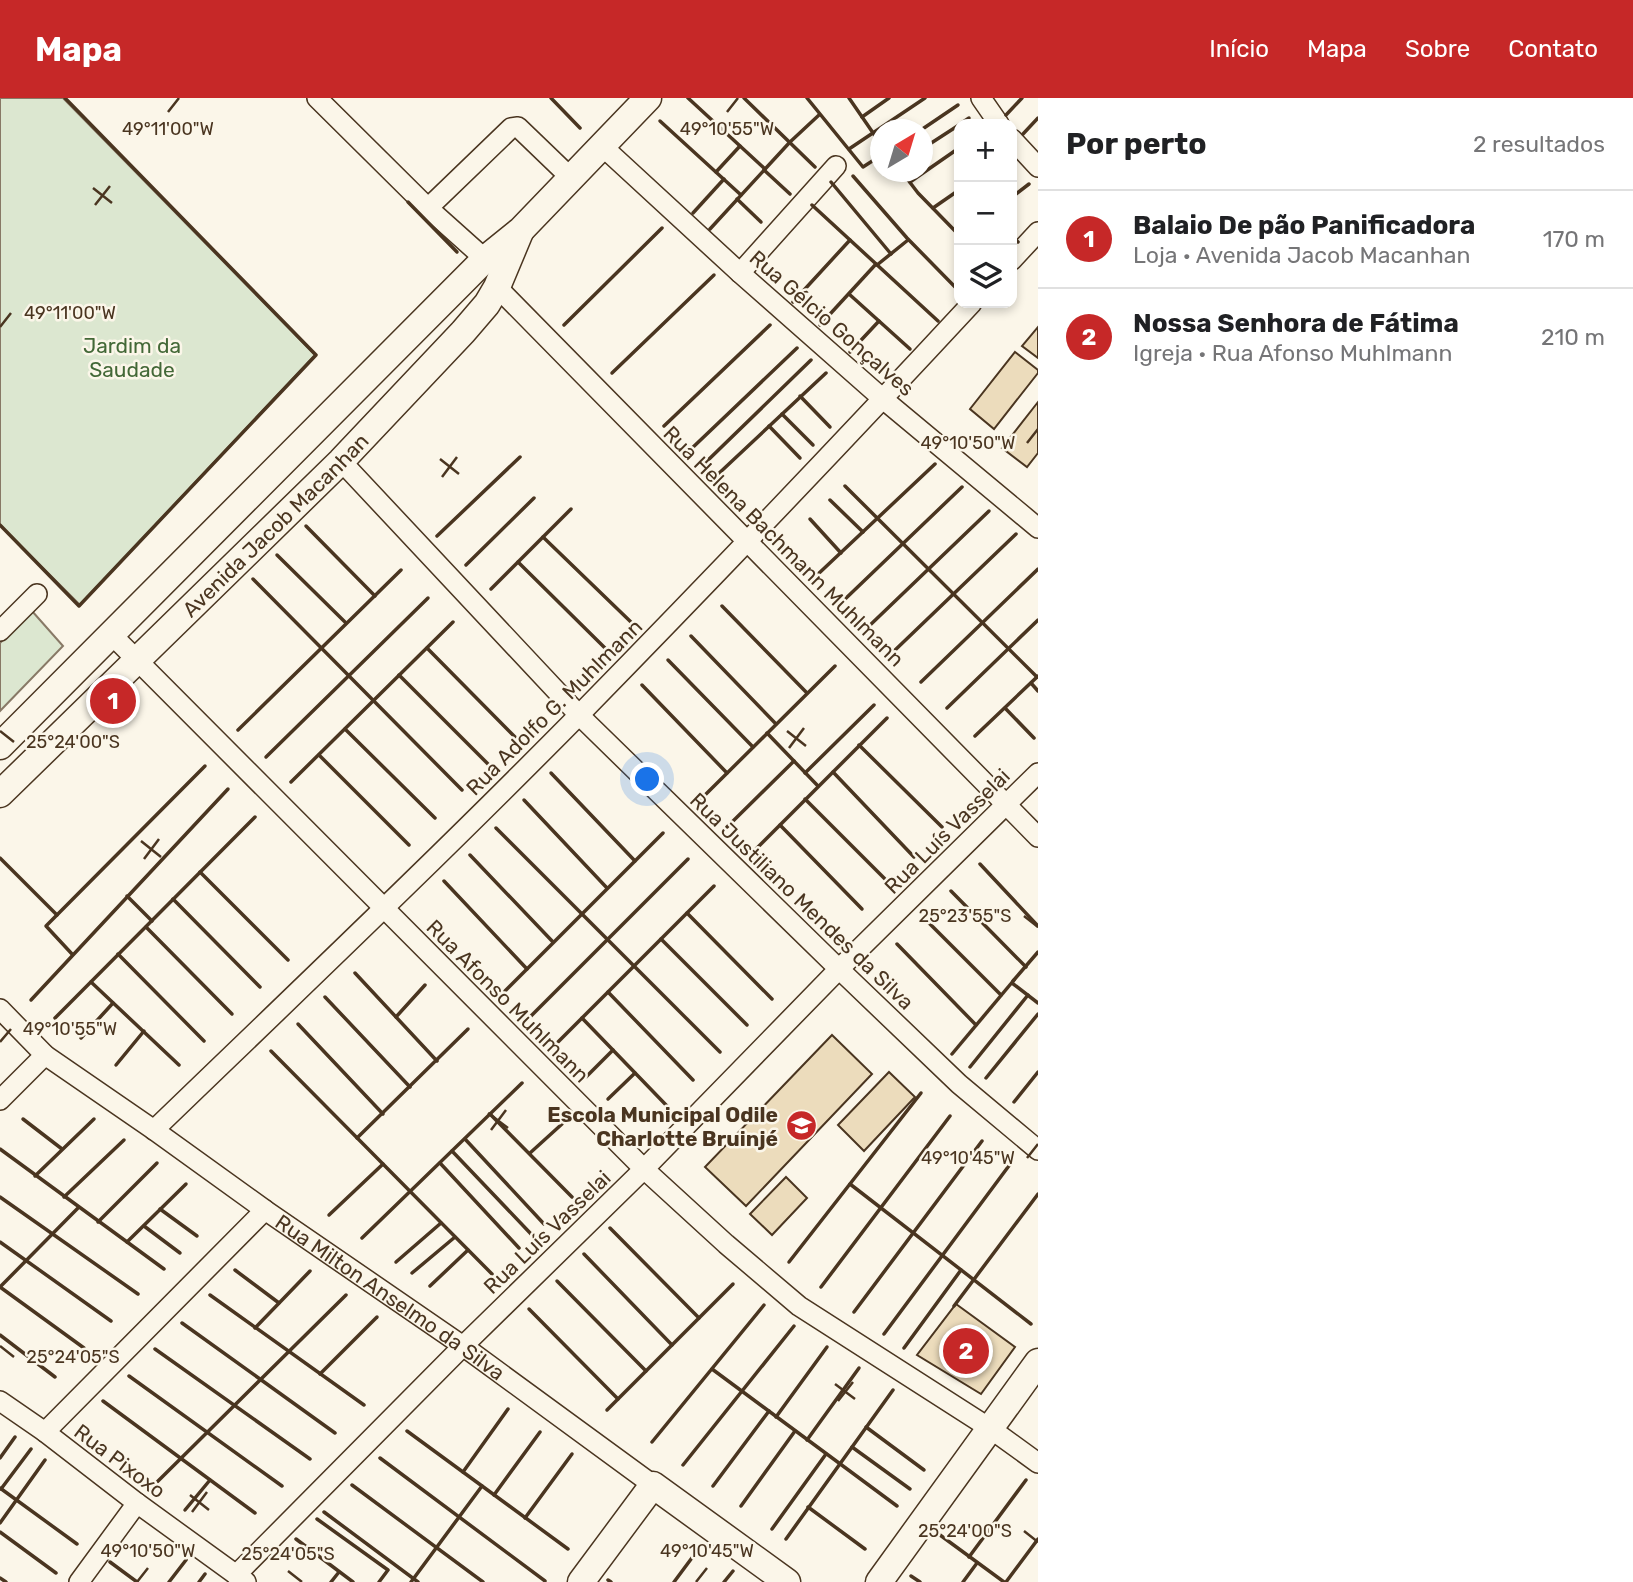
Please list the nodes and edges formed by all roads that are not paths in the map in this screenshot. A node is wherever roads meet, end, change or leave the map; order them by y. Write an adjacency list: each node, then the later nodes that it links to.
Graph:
1 (317, 98): 10 (street)
2 (648, 98): 6 (main road, Avenida Jacob Macanhan)
3 (981, 98): 4 (street)
4 (996, 119)
5 (1017, 144): 8 (street)
6 (601, 145): 9 (main road, Avenida Jacob Macanhan); 15 (street, Rua Gélcio Gonçalves)
7 (836, 166): 15 (street)
8 (1038, 167)
9 (570, 178): 10 (street); 11 (main road, Avenida Jacob Macanhan)
10 (428, 208): 14 (street)
11 (521, 230): 14 (main road, Avenida Jacob Macanhan); 16 (main road, Avenida Jacob Macanhan)
12 (1038, 232): 13 (street)
13 (1017, 255)
14 (485, 259): 17 (main road, Avenida Jacob Macanhan)
15 (740, 273): 19 (street, Rua Gélcio Gonçalves)
16 (496, 287): 17 (main road); 20 (main road, Avenida Jacob Macanhan); 22 (street, Rua Helena Bachmann Muhlmann)
17 (455, 290): 25 (main road, Avenida Jacob Macanhan)
18 (967, 308): 19 (street, Rua Adolfo G. Muhlmann)
19 (883, 399): 21 (street, Rua Gélcio Gonçalves); 22 (street, Rua Adolfo G. Muhlmann)
20 (341, 461): 26 (main road, Avenida Jacob Macanhan); 27 (street, Rua Justiliano Mendes da Silva)
21 (1038, 528)
22 (748, 542): 27 (street, Rua Adolfo G. Muhlmann); 31 (street, Rua Helena Bachmann Muhlmann)
23 (37, 594): 24 (street)
24 (0, 631)
25 (111, 634): 26 (street, Rua Afonso Muhlmann); 28 (main road, Avenida Jacob Macanhan)
26 (138, 660): 30 (main road, Avenida Jacob Macanhan); 33 (street, Rua Afonso Muhlmann)
27 (579, 715): 33 (street, Rua Adolfo G. Muhlmann); 34 (street, Rua Justiliano Mendes da Silva)
28 (0, 746)
29 (1038, 773): 31 (street, Rua Luís Vasselai)
30 (0, 794)
31 (1007, 805): 32 (street, Rua Helena Bachmann Muhlmann); 34 (street, Rua Luís Vasselai)
32 (1038, 837)
33 (384, 909): 38 (street, Rua Adolfo G. Muhlmann); 40 (street, Rua Afonso Muhlmann)
34 (839, 969): 39 (street, Rua Justiliano Mendes da Silva); 40 (street, Rua Luís Vasselai)
35 (0, 1009): 36 (street, Rua Milton Anselmo da Silva)
36 (45, 1055): 37 (street); 38 (street, Rua Milton Anselmo da Silva)
37 (0, 1100)
38 (154, 1130): 41 (street, Rua Milton Anselmo da Silva)
39 (1038, 1150)
40 (644, 1169): 42 (street, Rua Luís Vasselai); 45 (street, Rua Afonso Muhlmann)
41 (265, 1210): 42 (street, Rua Milton Anselmo da Silva); 46 (street)
42 (463, 1346): 48 (street, Rua Milton Anselmo da Silva); 50 (street, Rua Luís Vasselai)
43 (1038, 1362): 45 (main road)
44 (0, 1401): 46 (street, Rua Pixoxo)
45 (991, 1429): 47 (street, Rua Afonso Muhlmann); 54 (main road)
46 (46, 1432): 49 (street, Rua Pixoxo)
47 (1038, 1463)
48 (653, 1485): 52 (main road); 53 (main road, Rua Milton Anselmo da Silva)
49 (137, 1503): 50 (street, Rua Pixoxo); 51 (street)
50 (241, 1579)
51 (79, 1582)
52 (581, 1582)
53 (787, 1582)
54 (879, 1582)

